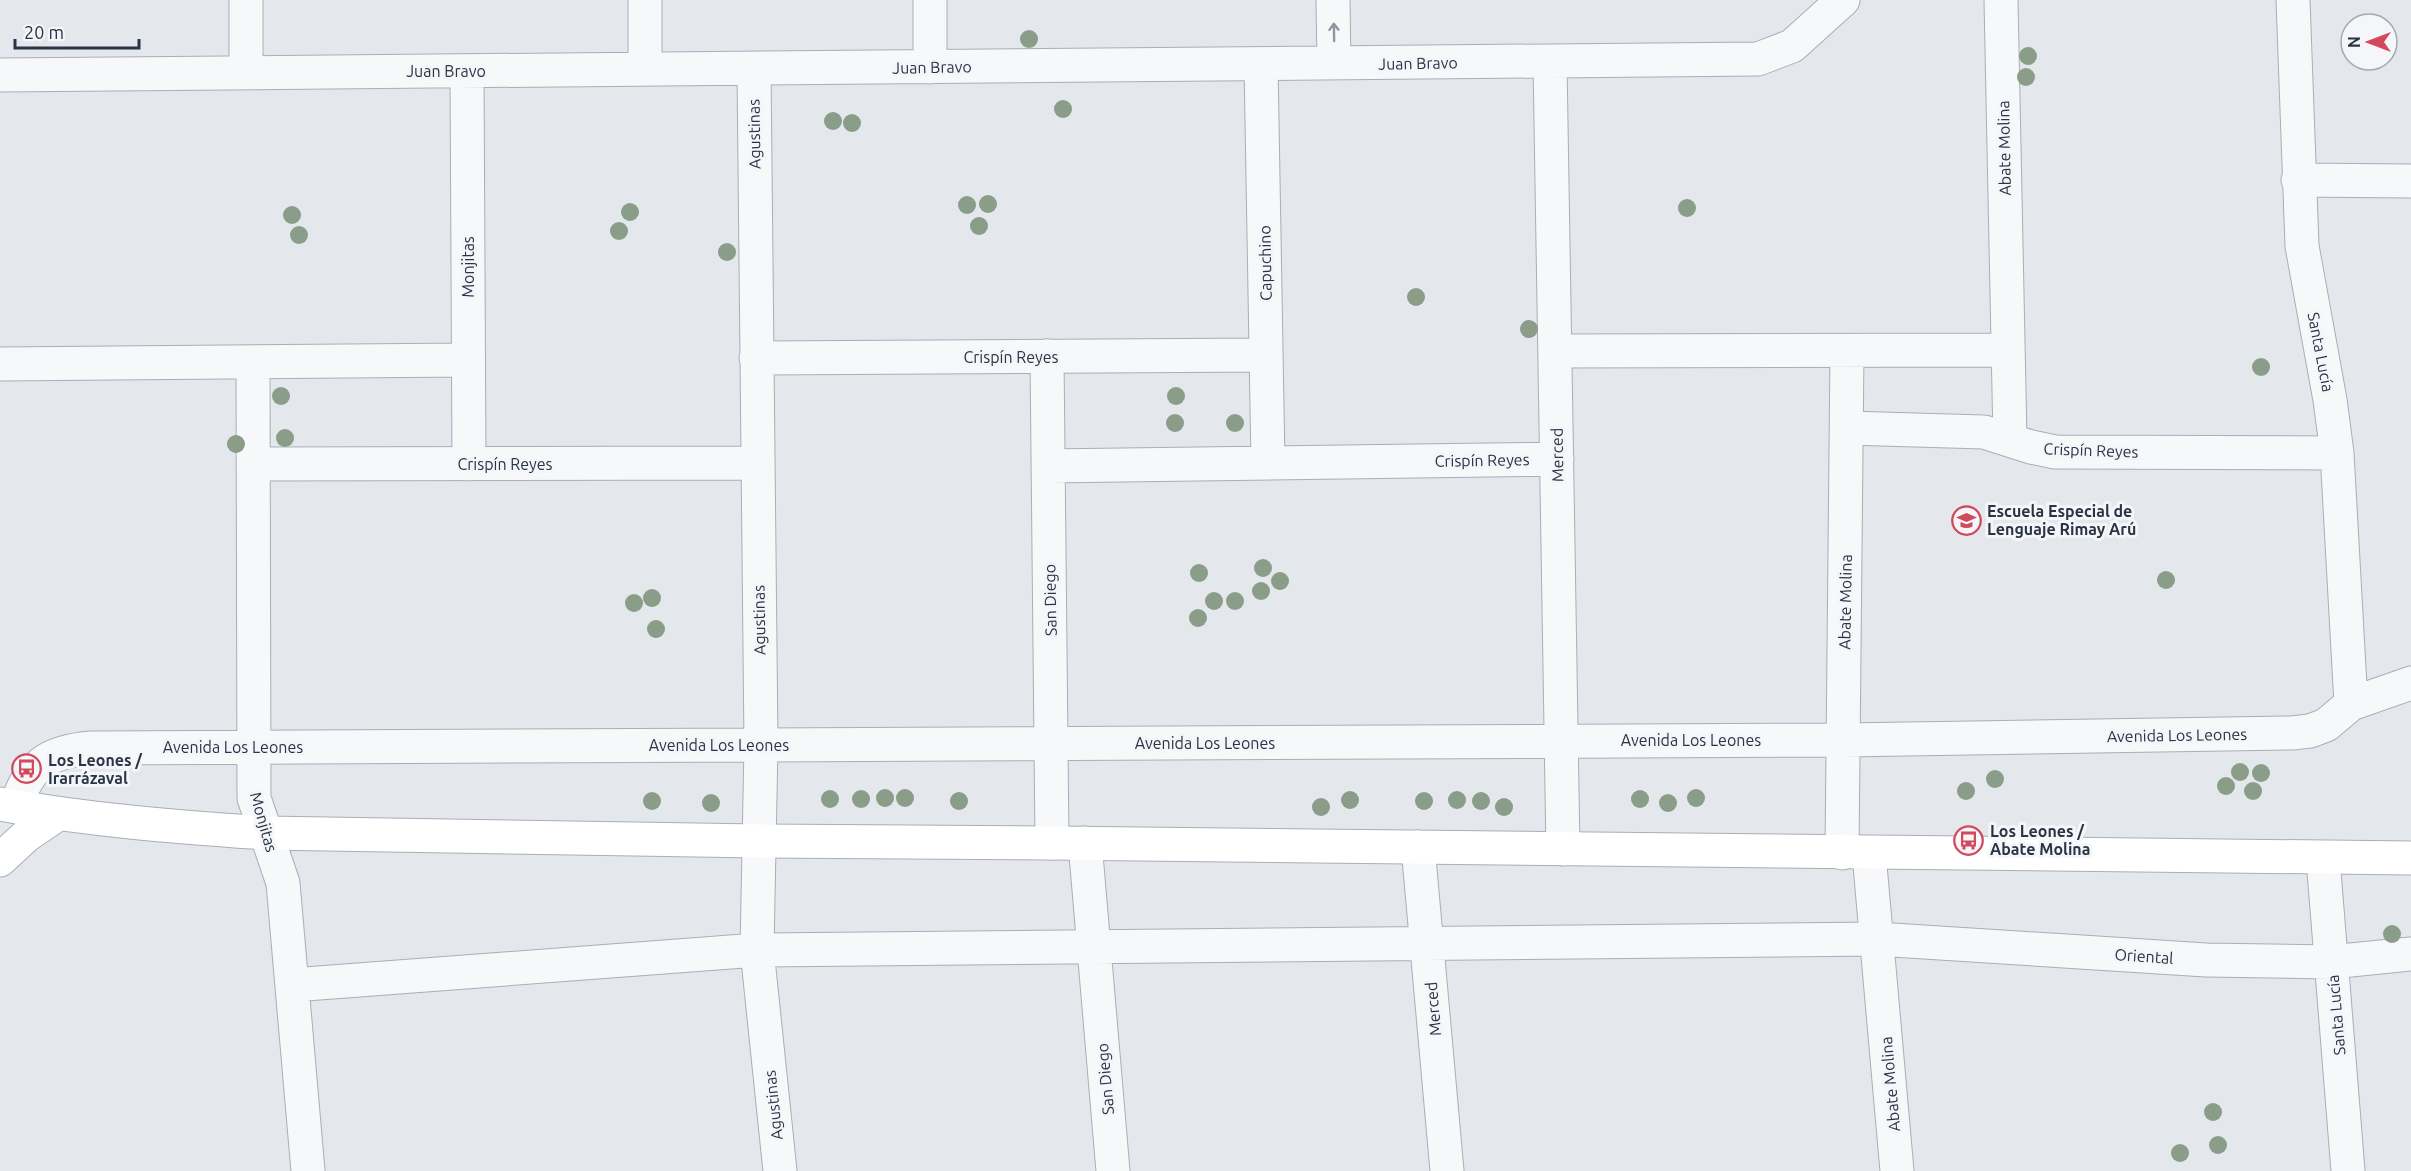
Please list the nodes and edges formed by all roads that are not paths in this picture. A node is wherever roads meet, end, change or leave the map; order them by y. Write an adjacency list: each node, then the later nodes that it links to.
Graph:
1 (246, 0): 15 (street)
2 (645, 0): 12 (street)
3 (930, 0): 11 (street)
4 (1333, 0): 9 (street, one-way to 4)
5 (1843, 0): 8 (street, Juan Bravo)
6 (2001, 0): 19 (street, Abate Molina)
7 (2293, 0): 17 (street, Santa Lucía)
8 (1550, 62): 9 (street, Juan Bravo); 20 (street, Merced)
9 (1334, 63): 10 (street, Juan Bravo)
10 (1261, 64): 11 (street, Juan Bravo); 22 (street, Capuchino)
11 (930, 67): 13 (street, Juan Bravo)
12 (645, 69): 13 (street, Juan Bravo); 14 (street, Juan Bravo)
13 (754, 69): 24 (street, Agustinas)
14 (467, 71): 15 (street, Juan Bravo); 25 (street, Monjitas)
15 (246, 72): 16 (street, Juan Bravo)
16 (0, 75)
17 (2298, 180): 18 (street); 30 (street, Santa Lucía)
18 (2411, 181)
19 (2008, 350): 21 (street); 29 (street, Abate Molina)
20 (1555, 351): 21 (street); 31 (street, Merced)
21 (1847, 351): 28 (street, Abate Molina)
22 (1266, 355): 23 (street, Crispín Reyes); 33 (street, Capuchino)
23 (1047, 356): 24 (street, Crispín Reyes); 36 (street, San Diego)
24 (756, 358): 32 (street, Agustinas)
25 (468, 360): 26 (street); 35 (street, Monjitas)
26 (253, 362): 27 (street); 34 (street, Monjitas)
27 (0, 364)
28 (1847, 428): 29 (street, Crispín Reyes); 39 (street, Abate Molina)
29 (2010, 440): 30 (street, Crispín Reyes)
30 (2337, 453): 38 (street, Santa Lucía)
31 (1557, 459): 33 (street, Crispín Reyes); 40 (street, Merced)
32 (758, 463): 35 (street, Crispín Reyes); 42 (street, Agustinas)
33 (1268, 463): 36 (street, Crispín Reyes)
34 (253, 464): 35 (street, Crispín Reyes); 43 (street, Monjitas)
35 (469, 464)
36 (1048, 466): 41 (street, San Diego)
37 (2411, 683): 38 (street, Avenida Los Leones)
38 (2351, 704): 39 (street, Avenida Los Leones)
39 (1844, 740): 40 (street, Avenida Los Leones); 52 (street, Abate Molina)
40 (1562, 741): 41 (street, Avenida Los Leones); 51 (street, Merced)
41 (1051, 744): 42 (street, Avenida Los Leones); 48 (street, San Diego)
42 (761, 745): 43 (street, Avenida Los Leones); 47 (street, Agustinas)
43 (254, 747): 44 (street, Avenida Los Leones); 46 (street, Monjitas)
44 (8, 806): 45 (main road, Avenida Los Leones)
45 (58, 814): 46 (main road, Avenida Los Leones); 55 (main road)
46 (266, 832): 47 (main road, Avenida Los Leones); 62 (street, Monjitas)
47 (759, 842): 48 (main road, Avenida Los Leones); 59 (street, Agustinas)
48 (1052, 843): 49 (main road, Avenida Los Leones)
49 (1085, 843): 50 (main road, Avenida Los Leones); 58 (street, San Diego)
50 (1418, 847): 51 (main road, Avenida Los Leones); 57 (street, Merced)
51 (1563, 849): 52 (main road, Avenida Los Leones)
52 (1856, 853): 54 (main road, Avenida Los Leones); 56 (street, Abate Molina)
53 (2411, 858): 54 (main road, Avenida Los Leones)
54 (2323, 859): 61 (street, Santa Lucía)
55 (0, 860)
56 (1877, 939): 57 (street); 61 (street, Oriental); 67 (street, Abate Molina)
57 (1427, 943): 58 (street); 66 (street, Merced)
58 (1094, 946): 59 (street); 65 (street, San Diego)
59 (757, 950): 62 (street); 64 (street, Agustinas)
60 (2411, 954): 61 (street, Oriental)
61 (2331, 962): 68 (street, Santa Lucía)
62 (292, 985): 63 (street, Monjitas)
63 (308, 1171)
64 (780, 1171)
65 (1113, 1171)
66 (1447, 1171)
67 (1897, 1171)
68 (2348, 1171)

